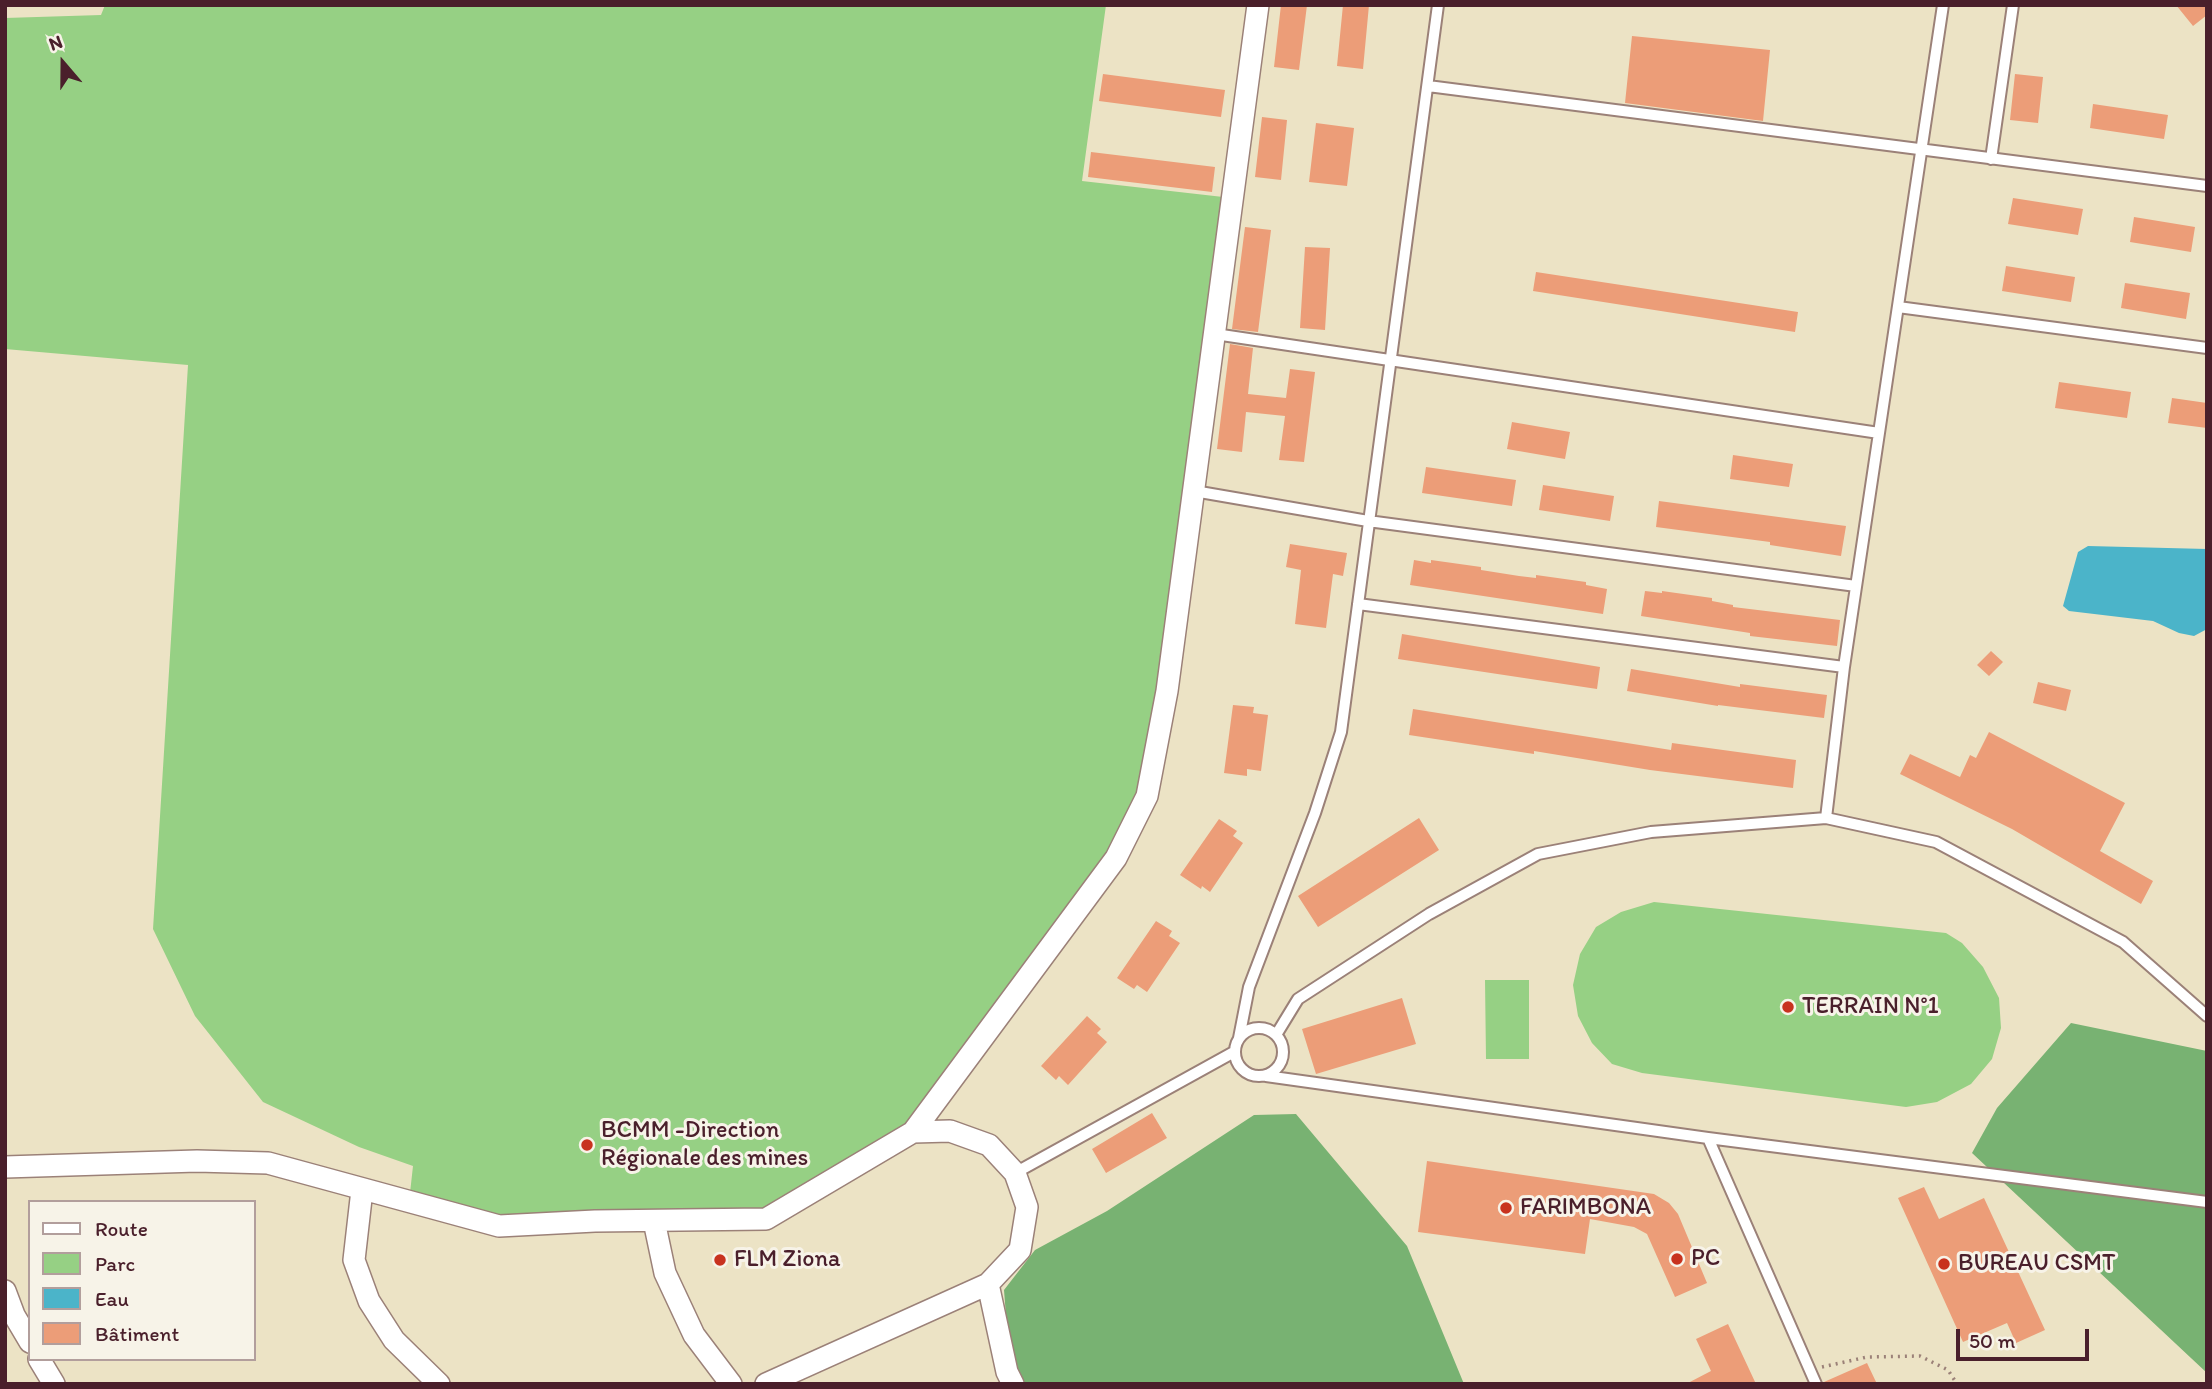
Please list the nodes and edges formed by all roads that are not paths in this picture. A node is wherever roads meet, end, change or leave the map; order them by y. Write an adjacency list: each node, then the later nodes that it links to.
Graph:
1 (1258, 5): 10 (street)
2 (1438, 5): 5 (lane)
3 (1943, 5): 6 (lane)
4 (2013, 5): 7 (lane)
5 (1428, 86): 6 (lane); 12 (lane)
6 (1921, 151): 7 (lane); 9 (lane)
7 (1991, 159): 8 (lane)
8 (2207, 186)
9 (1898, 307): 11 (lane); 13 (lane)
10 (1215, 334): 12 (lane); 14 (street)
11 (2207, 348)
12 (1390, 360): 13 (lane); 15 (lane)
13 (1879, 433): 16 (lane)
14 (1194, 491): 15 (lane); 25 (street)
15 (1368, 521): 16 (lane); 17 (lane)
16 (1856, 586): 18 (lane)
17 (1358, 604): 18 (lane); 22 (lane)
18 (1844, 667): 19 (lane)
19 (1826, 818): 20 (lane); 21 (lane)
20 (2207, 1016)
21 (1276, 1035): 22 (lane); 24 (lane)
22 (1239, 1038): 23 (lane)
23 (1234, 1052): 24 (lane); 28 (lane)
24 (1266, 1076): 26 (lane)
25 (914, 1132): 28 (street); 31 (street)
26 (1708, 1138): 30 (lane); 41 (lane)
27 (5, 1167): 29 (street)
28 (1015, 1173): 32 (street)
29 (362, 1189): 31 (street); 37 (street)
30 (2207, 1202)
31 (654, 1221): 38 (street)
32 (988, 1284): 39 (street); 40 (street)
33 (5, 1291): 34 (street)
34 (28, 1339)
35 (41, 1361): 36 (street)
36 (54, 1384)
37 (439, 1384)
38 (731, 1384)
39 (766, 1384)
40 (1013, 1384)
41 (1816, 1384)

